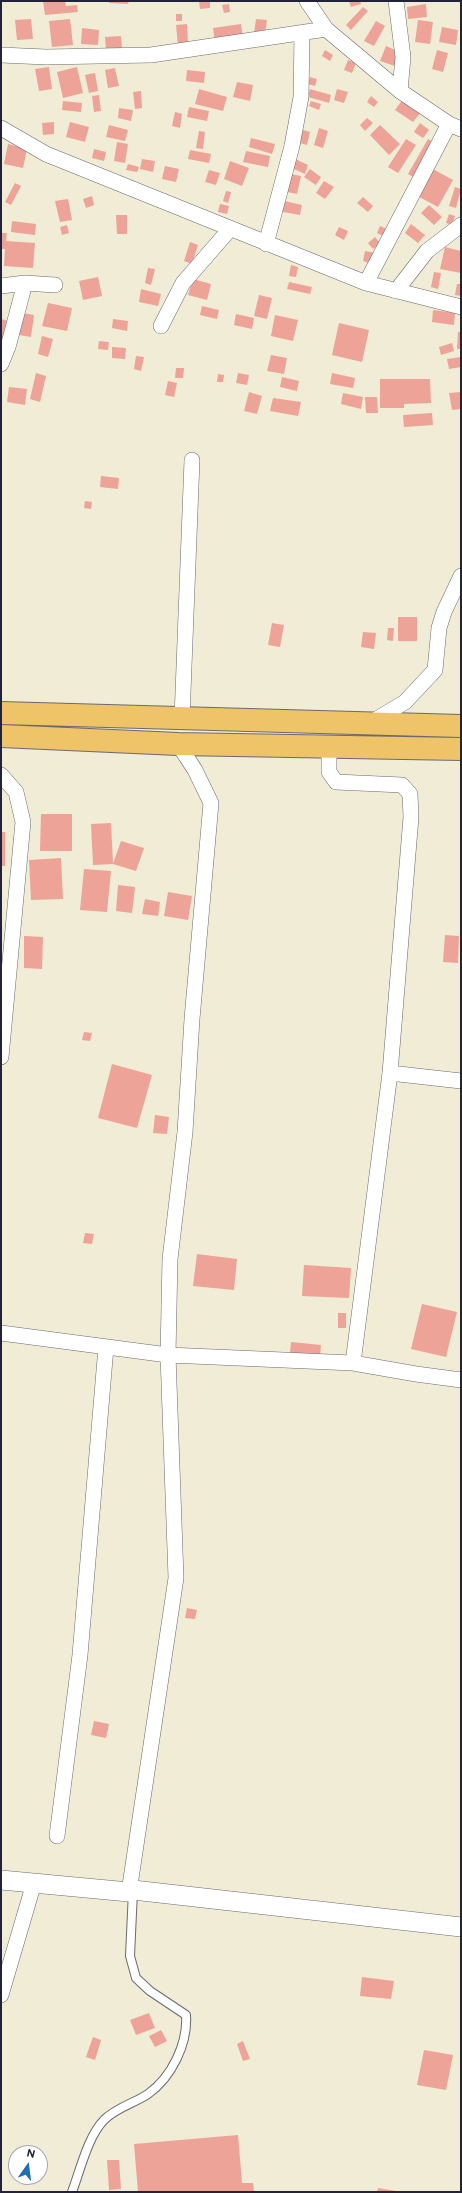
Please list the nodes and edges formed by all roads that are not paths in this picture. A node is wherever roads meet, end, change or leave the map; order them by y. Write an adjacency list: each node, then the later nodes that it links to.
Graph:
1 (307, 1): 3 (street)
2 (396, 1): 6 (street)
3 (326, 29): 4 (street); 6 (street)
4 (302, 34): 5 (street); 11 (street)
5 (1, 55)
6 (400, 91): 7 (street)
7 (455, 126): 13 (street)
8 (1, 128): 10 (street)
9 (461, 225): 16 (street)
10 (230, 229): 11 (street); 18 (street)
11 (266, 244): 13 (street)
12 (25, 283): 14 (street); 15 (street); 19 (street)
13 (366, 283): 16 (street)
14 (55, 285)
15 (1, 286)
16 (396, 291): 17 (street)
17 (461, 307)
18 (161, 326)
19 (1, 364)
20 (192, 460): 23 (street)
21 (461, 576): 24 (street)
22 (1, 713): 23 (main road)
23 (182, 718): 24 (main road)
24 (370, 723): 25 (main road)
25 (461, 726)
26 (1, 736): 27 (main road)
27 (178, 744): 28 (main road); 37 (street)
28 (329, 745): 29 (main road); 33 (street)
29 (461, 749)
30 (1, 775): 31 (street)
31 (8, 910): 32 (street)
32 (1, 1057)
33 (390, 1073): 34 (street); 38 (street)
34 (461, 1080)
35 (1, 1333): 36 (street)
36 (106, 1347): 37 (street); 40 (street)
37 (168, 1355): 38 (street); 43 (street)
38 (353, 1363): 39 (street)
39 (461, 1380)
40 (57, 1836)
41 (1, 1880): 42 (street)
42 (34, 1883): 43 (street); 45 (street)
43 (131, 1891): 44 (street); 46 (lane)
44 (461, 1927)
45 (1, 1995)
46 (72, 2192)

